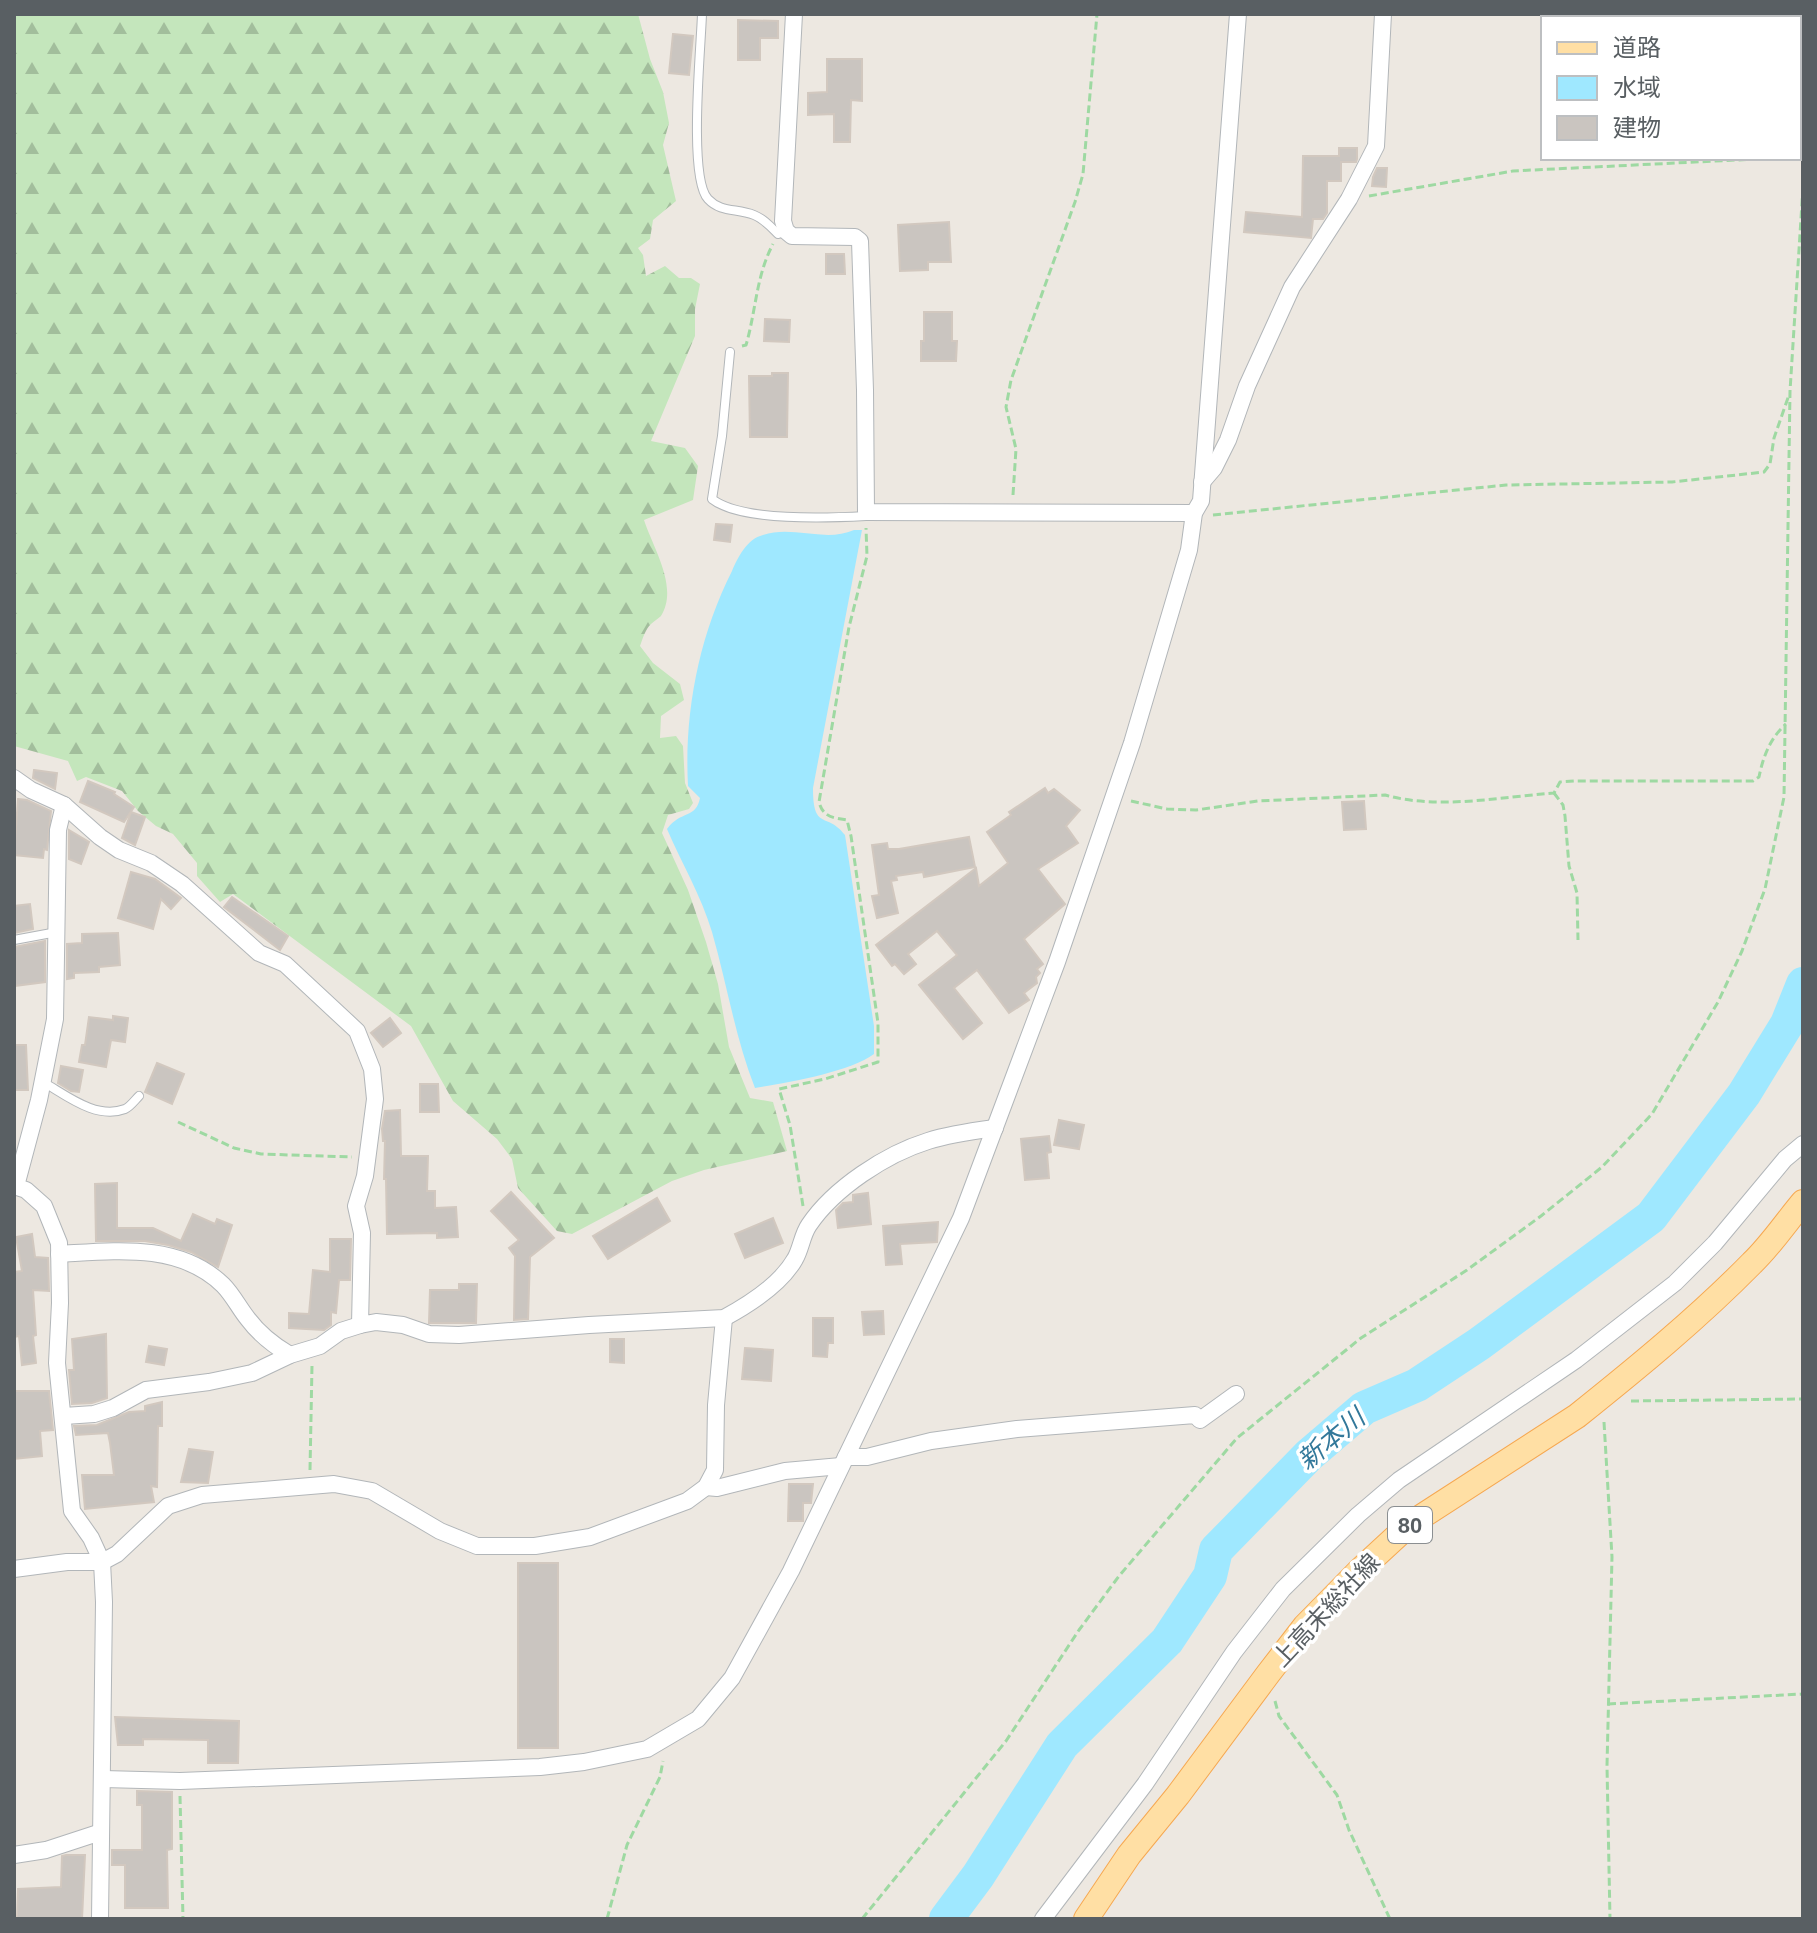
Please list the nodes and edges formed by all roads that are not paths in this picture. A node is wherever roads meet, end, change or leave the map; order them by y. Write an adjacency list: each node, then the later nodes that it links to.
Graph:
1 (702, 14): 5 (lane)
2 (794, 14): 5 (street)
3 (1238, 14): 7 (street)
4 (1383, 14): 7 (street)
5 (782, 232): 8 (street)
6 (730, 352): 9 (lane)
7 (1202, 482): 8 (street)
8 (1194, 513): 16 (street)
9 (866, 516)
10 (14, 778): 11 (street)
11 (64, 805): 12 (street); 22 (street)
12 (57, 932): 13 (lane); 14 (street)
13 (14, 940)
14 (43, 1082): 15 (lane); 18 (street)
15 (139, 1096)
16 (995, 1128): 21 (street); 26 (street)
17 (1803, 1144): 34 (street)
18 (15, 1186): 20 (street)
19 (1803, 1202): 35 (main road, 上高末総社線 / 80)
20 (59, 1254): 23 (street); 25 (street)
21 (724, 1318): 22 (street); 27 (street)
22 (360, 1325): 23 (street)
23 (290, 1355): 25 (street)
24 (1236, 1394): 26 (street)
25 (64, 1416): 28 (street)
26 (844, 1462): 27 (street); 30 (street)
27 (706, 1487): 28 (street)
28 (102, 1562): 29 (street); 30 (street)
29 (14, 1569)
30 (103, 1779): 31 (street)
31 (101, 1832): 32 (street); 33 (street)
32 (14, 1855)
33 (100, 1919)
34 (1043, 1919)
35 (1086, 1919)

